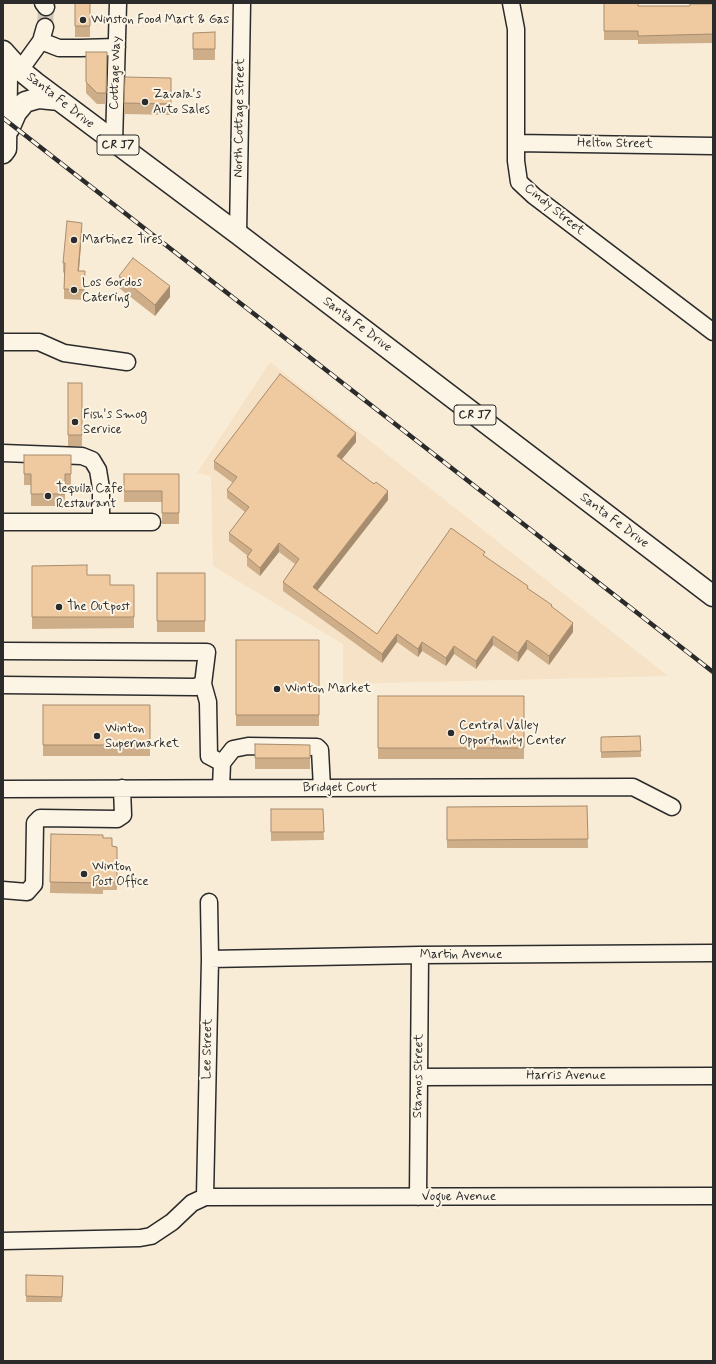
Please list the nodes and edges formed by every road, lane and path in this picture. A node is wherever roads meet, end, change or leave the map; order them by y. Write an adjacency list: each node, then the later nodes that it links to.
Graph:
1 (118, 3): 4 (street, Cottage Way)
2 (242, 3): 12 (street, North Cottage Street)
3 (511, 3): 9 (street, Cindy Street)
4 (117, 47): 6 (street); 8 (street, Cottage Way)
5 (3, 51): 6 (main road, Santa Fe Drive / CR J7)
6 (12, 66): 7 (main road, Santa Fe Drive / CR J7); 10 (main road)
7 (58, 100): 8 (main road, Santa Fe Drive / CR J7); 10 (main road)
8 (114, 142): 12 (main road, Santa Fe Drive / CR J7)
9 (516, 143): 11 (street, Helton Street); 13 (street, Cindy Street)
10 (5, 144)
11 (713, 146)
12 (238, 234): 20 (main road, Santa Fe Drive / CR J7)
13 (713, 332)
14 (3, 342): 15 (street)
15 (128, 362)
16 (3, 453): 17 (street)
17 (101, 521): 18 (street); 19 (street)
18 (3, 522)
19 (152, 522)
20 (713, 596)
21 (3, 651): 23 (street)
22 (3, 685): 23 (street)
23 (199, 686): 24 (street)
24 (222, 763): 26 (street); 27 (street)
25 (122, 788): 26 (street, Bridget Court); 28 (street, Bridget Court); 30 (street)
26 (221, 788): 27 (street, Bridget Court)
27 (322, 788): 29 (street, Bridget Court)
28 (3, 789)
29 (672, 807)
30 (3, 890)
31 (209, 902): 34 (street, Lee Street)
32 (713, 953): 33 (street, Martin Avenue)
33 (420, 955): 34 (street, Martin Avenue); 36 (street, Stamos Street)
34 (210, 959): 38 (street, Lee Street)
35 (713, 1076): 36 (street, Harris Avenue)
36 (419, 1077): 39 (street, Stamos Street)
37 (713, 1196): 39 (street, Vogue Avenue)
38 (205, 1197): 39 (street, Vogue Avenue); 40 (street)
39 (418, 1197)
40 (3, 1241)

